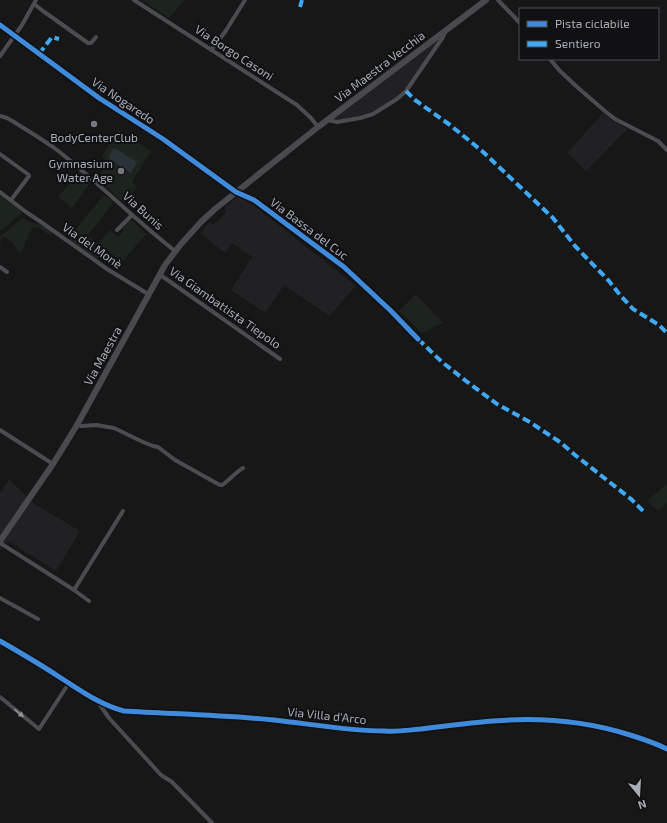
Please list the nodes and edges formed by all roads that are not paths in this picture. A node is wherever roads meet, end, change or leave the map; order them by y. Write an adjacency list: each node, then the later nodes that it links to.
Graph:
1 (134, 0): 11 (street, Via Borgo Casoni)
2 (245, 0): 11 (street)
3 (486, 0): 8 (main road, Via Maestra Vecchia)
4 (498, 0): 6 (street)
5 (35, 2): 9 (street); 10 (street)
6 (519, 22)
7 (0, 25): 9 (street, Via Nogaredo)
8 (445, 32): 15 (main road, Via Maestra Vecchia); 15 (street, Via Maestra Vecchia)
9 (15, 36): 12 (street); 22 (street, Via Nogaredo)
10 (96, 37)
11 (211, 50): 16 (street, Via Borgo Casoni)
12 (0, 56)
13 (551, 60): 17 (street)
14 (0, 116): 24 (street, Via Bunis)
15 (328, 120): 16 (main road, Via Maestra Vecchia)
16 (318, 127): 22 (main road, Via Maestra Vecchia)
17 (658, 141): 18 (street); 19 (street)
18 (667, 144)
19 (667, 150)
20 (0, 154): 23 (street)
21 (0, 192): 23 (street, Via del Monè)
22 (236, 192): 26 (main road, Via Maestra); 31 (street, Via Bassa del Cuc)
23 (11, 200): 30 (street, Via del Monè)
24 (132, 215): 25 (street); 26 (street, Via Bunis)
25 (117, 230)
26 (175, 251): 29 (main road, Via Maestra)
27 (0, 268): 28 (street)
28 (7, 272)
29 (159, 274): 30 (main road, Via Maestra); 32 (street, Via Giambattista Tiepolo)
30 (148, 294): 33 (main road, Via Maestra)
31 (418, 339)
32 (280, 359)
33 (77, 425): 35 (main road, Via Maestra); 36 (street)
34 (0, 430): 35 (street)
35 (53, 464): 38 (main road, Via Maestra)
36 (242, 468)
37 (123, 511): 39 (street)
38 (0, 542): 39 (street)
39 (74, 590): 41 (street)
40 (0, 598): 42 (street)
41 (89, 601)
42 (38, 619)
43 (0, 641): 44 (main road, Via Villa d'Arco)
44 (69, 683): 45 (street, one-way to 44); 46 (main road, Via Villa d'Arco)
45 (0, 697)
46 (98, 701): 47 (main road, Via Villa d'Arco); 48 (street, Via Villa d'Arco)
47 (667, 749)
48 (212, 823)

